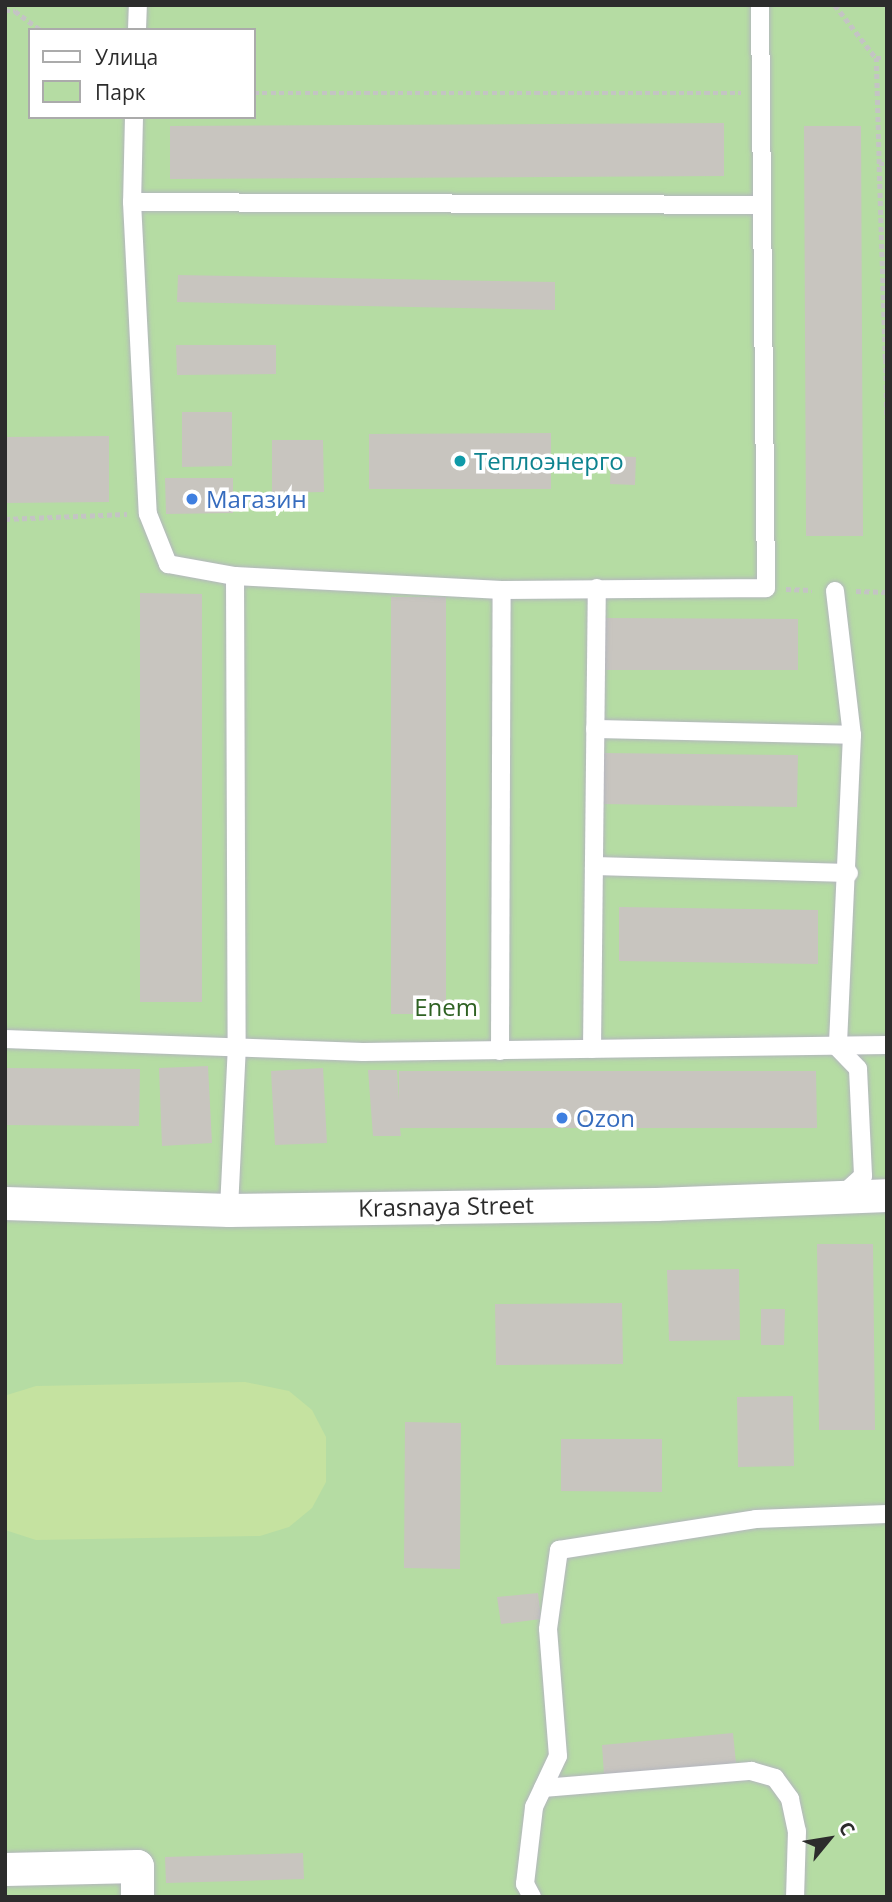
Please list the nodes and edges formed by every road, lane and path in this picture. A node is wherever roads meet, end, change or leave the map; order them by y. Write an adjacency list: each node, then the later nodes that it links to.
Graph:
1 (138, 5): 6 (lane)
2 (760, 5): 10 (lane)
3 (835, 5): 7 (path)
4 (5, 11): 5 (path)
5 (37, 28)
6 (137, 28)
7 (876, 58): 8 (path); 12 (path)
8 (887, 58)
9 (256, 93): 10 (path)
10 (763, 93): 15 (lane)
11 (134, 119): 14 (lane)
12 (880, 164): 13 (path); 16 (path)
13 (887, 164)
14 (132, 202): 15 (lane); 18 (lane)
15 (762, 205): 21 (lane)
16 (886, 359): 17 (path)
17 (887, 420)
18 (148, 514): 19 (path); 20 (lane)
19 (5, 519)
20 (236, 576): 22 (lane); 29 (lane)
21 (597, 588): 22 (lane); 24 (lane)
22 (502, 590): 33 (lane)
23 (835, 591): 25 (lane)
24 (595, 729): 25 (lane); 26 (lane)
25 (852, 734): 27 (lane)
26 (594, 866): 27 (lane); 32 (lane)
27 (849, 873): 31 (lane)
28 (5, 1039): 29 (lane)
29 (237, 1045): 33 (lane); 37 (lane)
30 (887, 1045): 31 (lane)
31 (838, 1048): 32 (lane); 35 (lane)
32 (592, 1049): 33 (lane)
33 (500, 1051)
34 (887, 1195): 35 (street, Krasnaya Street)
35 (839, 1198): 37 (street, Krasnaya Street)
36 (5, 1203): 37 (street, Krasnaya Street)
37 (229, 1210)
38 (887, 1514): 39 (lane)
39 (543, 1788): 42 (lane); 43 (lane)
40 (5, 1869): 41 (street)
41 (137, 1881)
42 (532, 1897)
43 (795, 1897)

